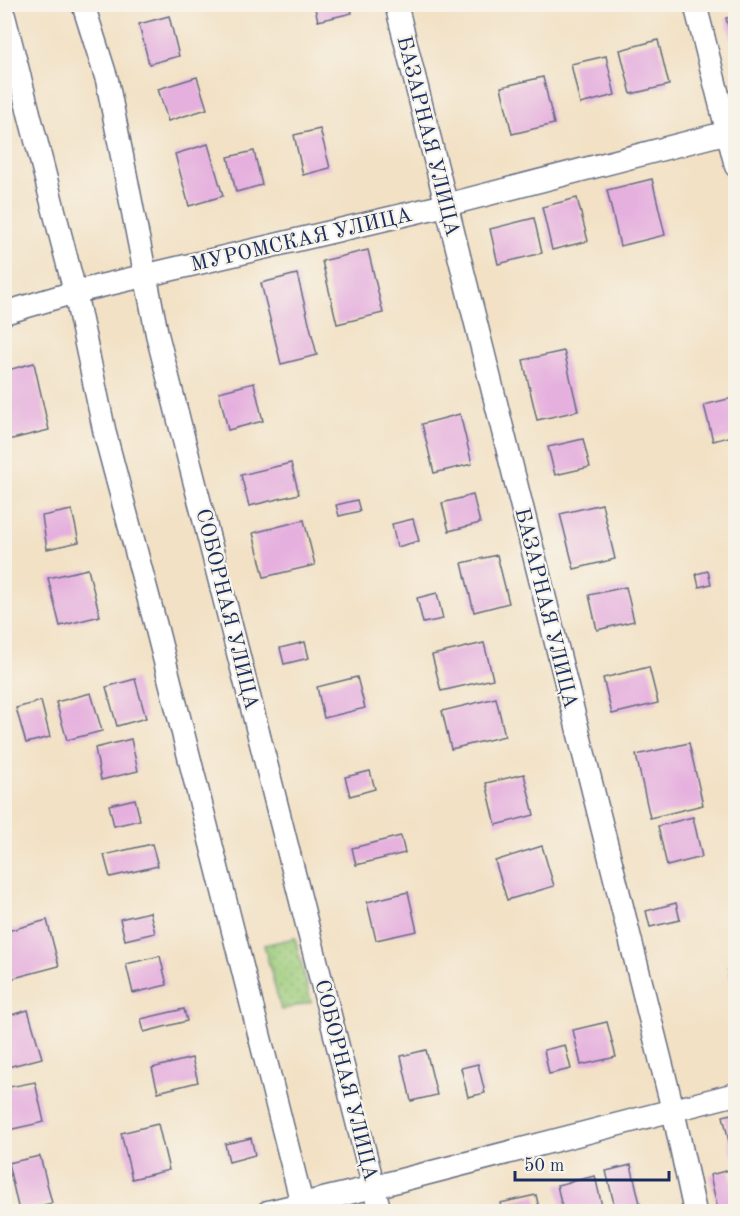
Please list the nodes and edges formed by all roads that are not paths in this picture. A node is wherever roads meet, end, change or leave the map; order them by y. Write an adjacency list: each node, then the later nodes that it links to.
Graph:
1 (83, 4): 8 (street, СОБОРНАЯ УЛИЦА)
2 (396, 4): 7 (street, БАЗАРНАЯ УЛИЦА)
3 (695, 4): 5 (street)
4 (4, 16): 9 (street)
5 (731, 131): 6 (street); 7 (street, МУРОМСКАЯ УЛИЦА)
6 (735, 166)
7 (446, 205): 8 (street, МУРОМСКАЯ УЛИЦА); 12 (street, БАЗАРНАЯ УЛИЦА)
8 (145, 276): 9 (street, МУРОМСКАЯ УЛИЦА); 13 (street, СОБОРНАЯ УЛИЦА)
9 (75, 292): 10 (street, МУРОМСКАЯ УЛИЦА); 14 (street)
10 (4, 314)
11 (735, 1094): 12 (street)
12 (673, 1110): 13 (street); 17 (street, БАЗАРНАЯ УЛИЦА)
13 (374, 1187): 14 (street); 16 (street, СОБОРНАЯ УЛИЦА)
14 (304, 1207): 15 (street)
15 (268, 1212)
16 (380, 1212)
17 (695, 1212)

